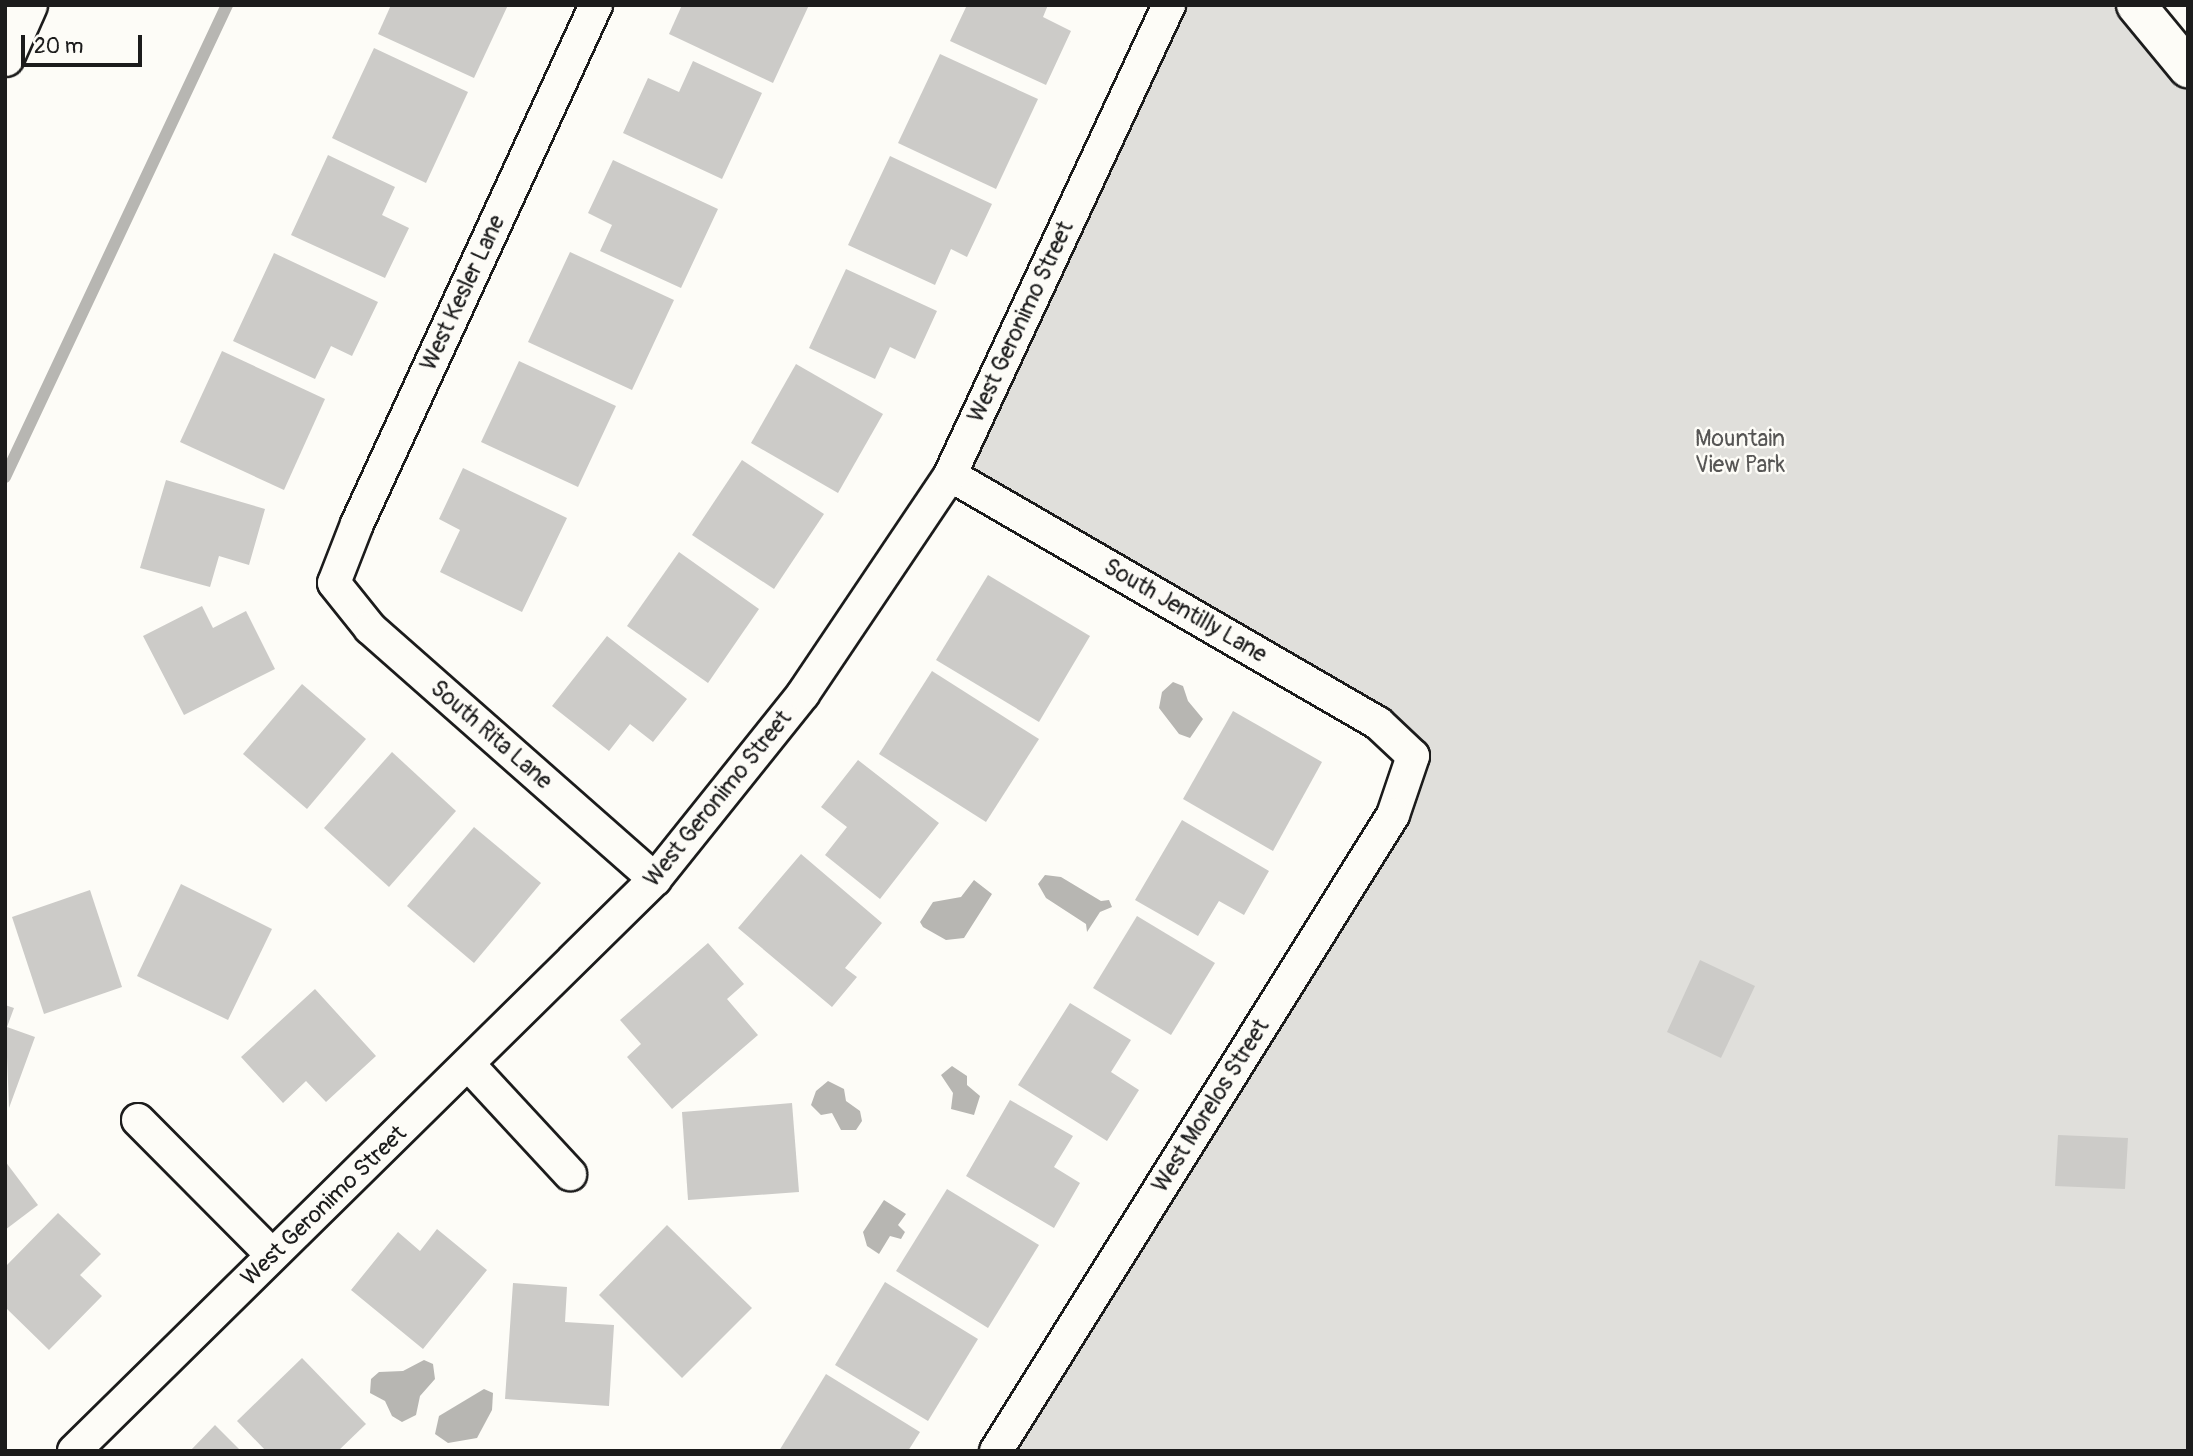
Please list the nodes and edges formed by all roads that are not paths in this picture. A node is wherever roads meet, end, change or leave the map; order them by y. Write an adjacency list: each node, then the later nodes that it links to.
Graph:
1 (28, 5): 5 (main road)
2 (596, 5): 8 (street, West Kesler Lane)
3 (1169, 5): 7 (street, West Geronimo Street)
4 (2136, 5): 6 (main road)
5 (5, 58)
6 (2188, 68)
7 (950, 475): 9 (street, South Jentilly Lane); 10 (street, West Geronimo Street)
8 (334, 583): 10 (street, South Rita Lane)
9 (1413, 756): 16 (street, West Morelos Street)
10 (655, 880): 11 (street, West Geronimo Street)
11 (470, 1065): 13 (street); 14 (street, West Geronimo Street)
12 (138, 1120): 14 (street)
13 (570, 1174)
14 (272, 1255): 15 (street, West Geronimo Street)
15 (74, 1451)
16 (996, 1451)

